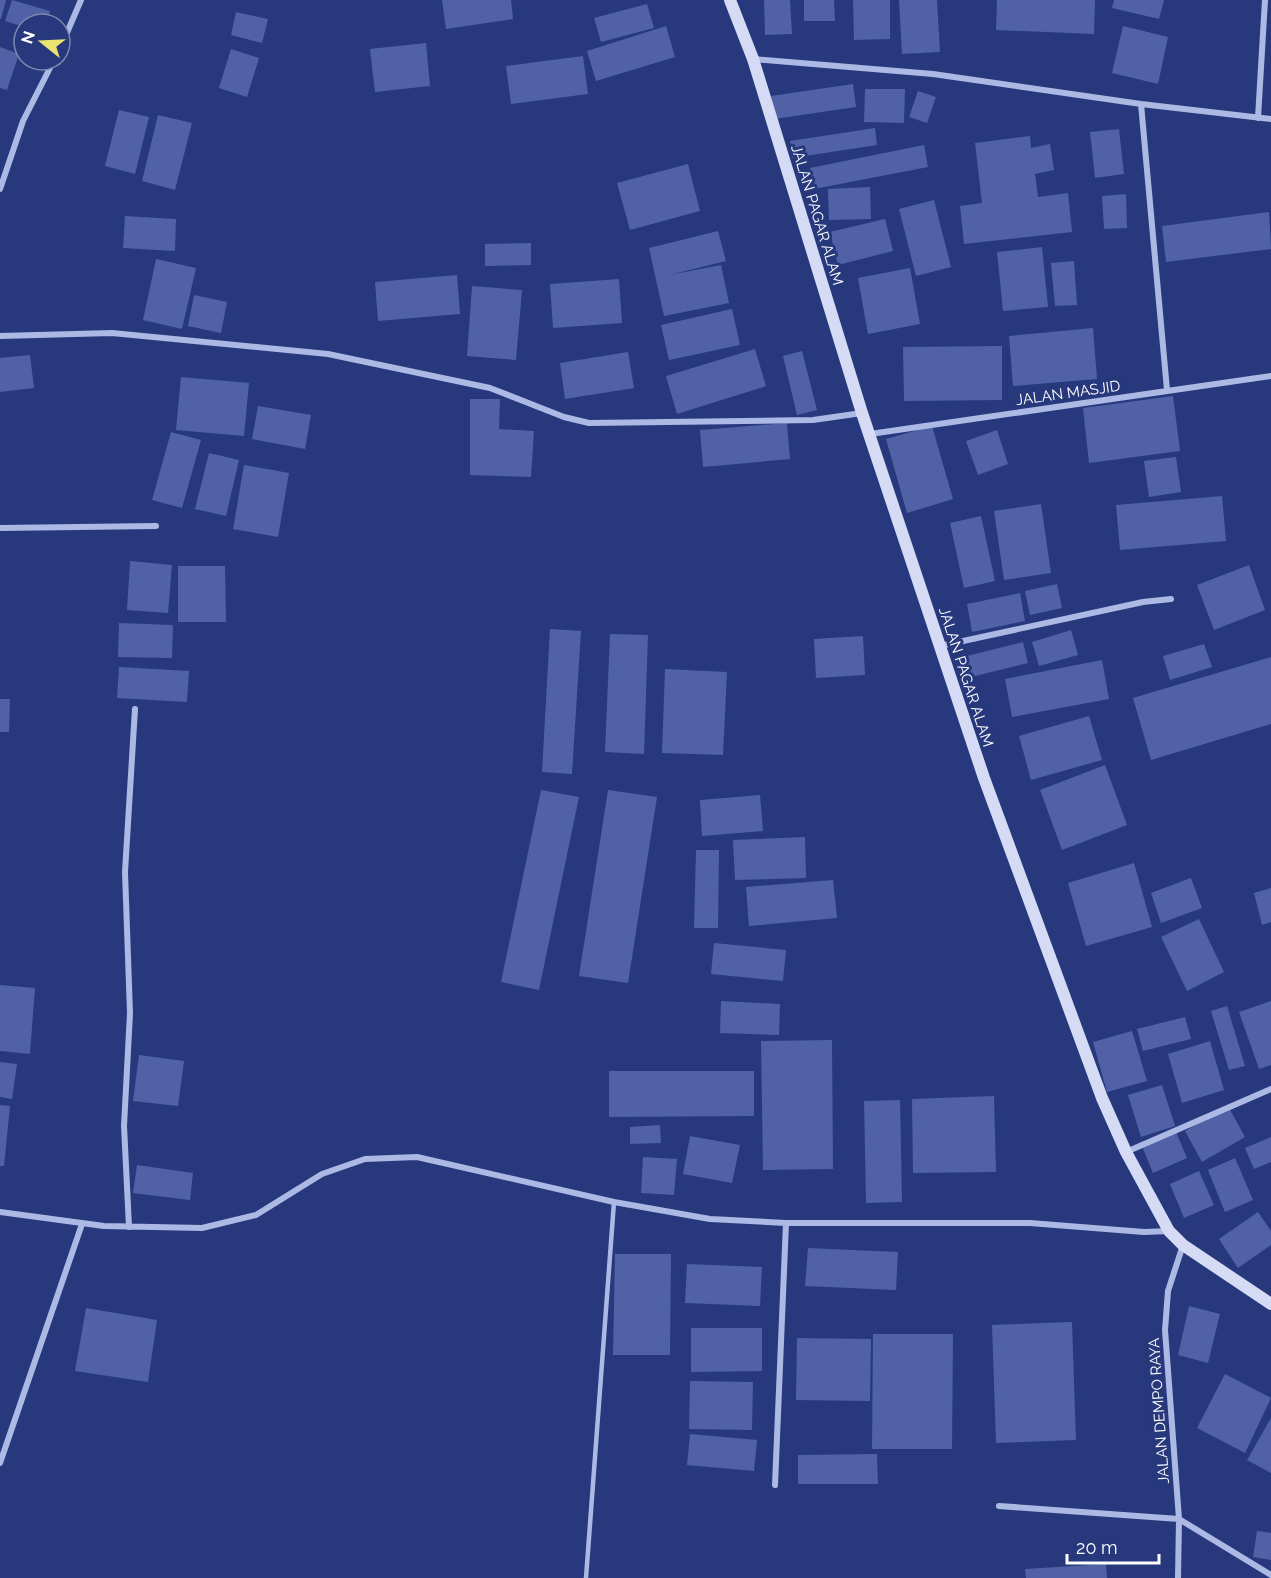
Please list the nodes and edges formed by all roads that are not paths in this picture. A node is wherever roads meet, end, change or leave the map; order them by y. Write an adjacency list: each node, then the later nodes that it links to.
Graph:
1 (81, 0): 4 (street)
2 (730, 0): 5 (street, JALAN PAGAR ALAM)
3 (1265, 0): 8 (street)
4 (72, 21)
5 (753, 59): 7 (street); 14 (street, JALAN PAGAR ALAM)
6 (48, 72): 10 (street)
7 (1142, 104): 8 (street); 13 (street)
8 (1258, 118): 9 (street)
9 (1271, 119)
10 (0, 189)
11 (0, 336): 14 (street)
12 (1271, 376): 13 (street, JALAN MASJID)
13 (1167, 390): 15 (street, JALAN MASJID)
14 (862, 413): 15 (street, JALAN PAGAR ALAM)
15 (869, 434): 19 (street, JALAN PAGAR ALAM)
16 (156, 526): 17 (street)
17 (0, 528)
18 (1171, 599): 19 (street)
19 (940, 646): 22 (street, JALAN PAGAR ALAM)
20 (135, 709): 27 (street)
21 (1271, 1089): 22 (street)
22 (1126, 1152): 28 (street, JALAN PAGAR ALAM)
23 (614, 1202): 26 (street); 27 (street); 36 (lane)
24 (0, 1212): 25 (street)
25 (82, 1224): 27 (street); 31 (street)
26 (786, 1224): 28 (street); 32 (street)
27 (129, 1227)
28 (1169, 1231): 29 (street, JALAN PAGAR ALAM)
29 (1182, 1245): 30 (street, JALAN PAGAR ALAM); 34 (street, JALAN DEMPO RAYA)
30 (1271, 1304)
31 (0, 1463)
32 (776, 1485)
33 (999, 1506): 34 (street)
34 (1179, 1519): 35 (street); 37 (street, JALAN DEMPO RAYA)
35 (1271, 1575)
36 (586, 1578)
37 (1178, 1578)

